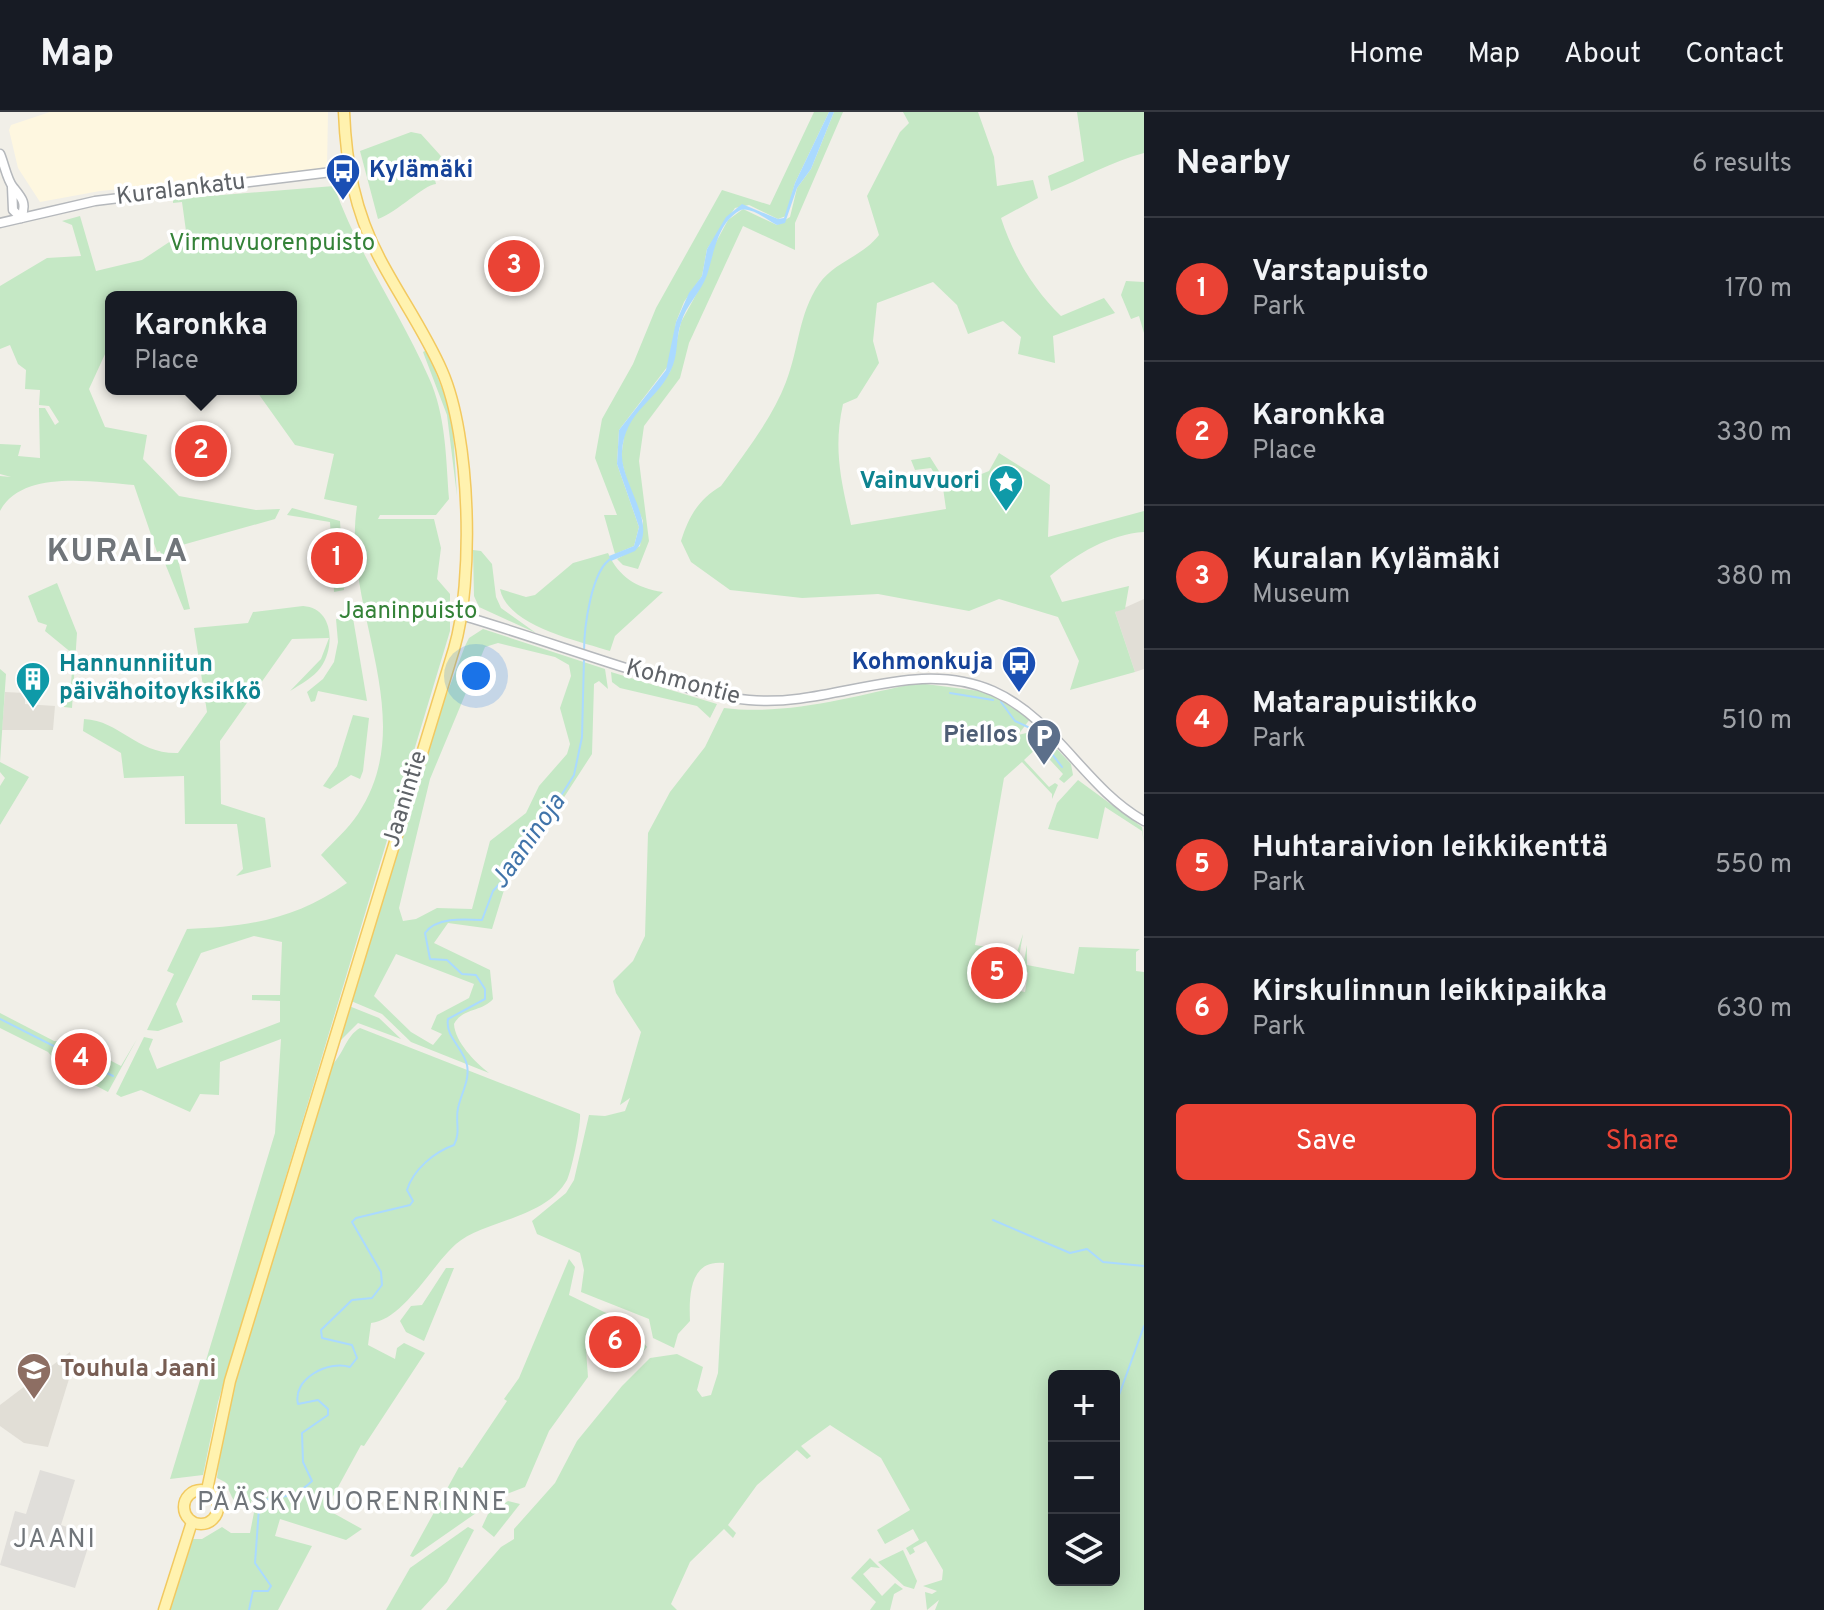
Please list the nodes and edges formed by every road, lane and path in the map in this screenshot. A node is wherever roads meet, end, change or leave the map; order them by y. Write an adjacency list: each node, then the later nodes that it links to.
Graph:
1 (344, 112): 3 (main road, Jaanintie)
2 (0, 154): 4 (street)
3 (348, 170): 4 (street, Kuralankatu); 6 (main road, Jaanintie)
4 (18, 218): 5 (street, Kuralankatu)
5 (0, 223)
6 (464, 616): 7 (street, Kohmontie); 8 (main road, Jaanintie)
7 (1144, 821)
8 (207, 1490): 9 (main road); 9 (main road)
9 (192, 1522): 10 (main road)
10 (164, 1610)

